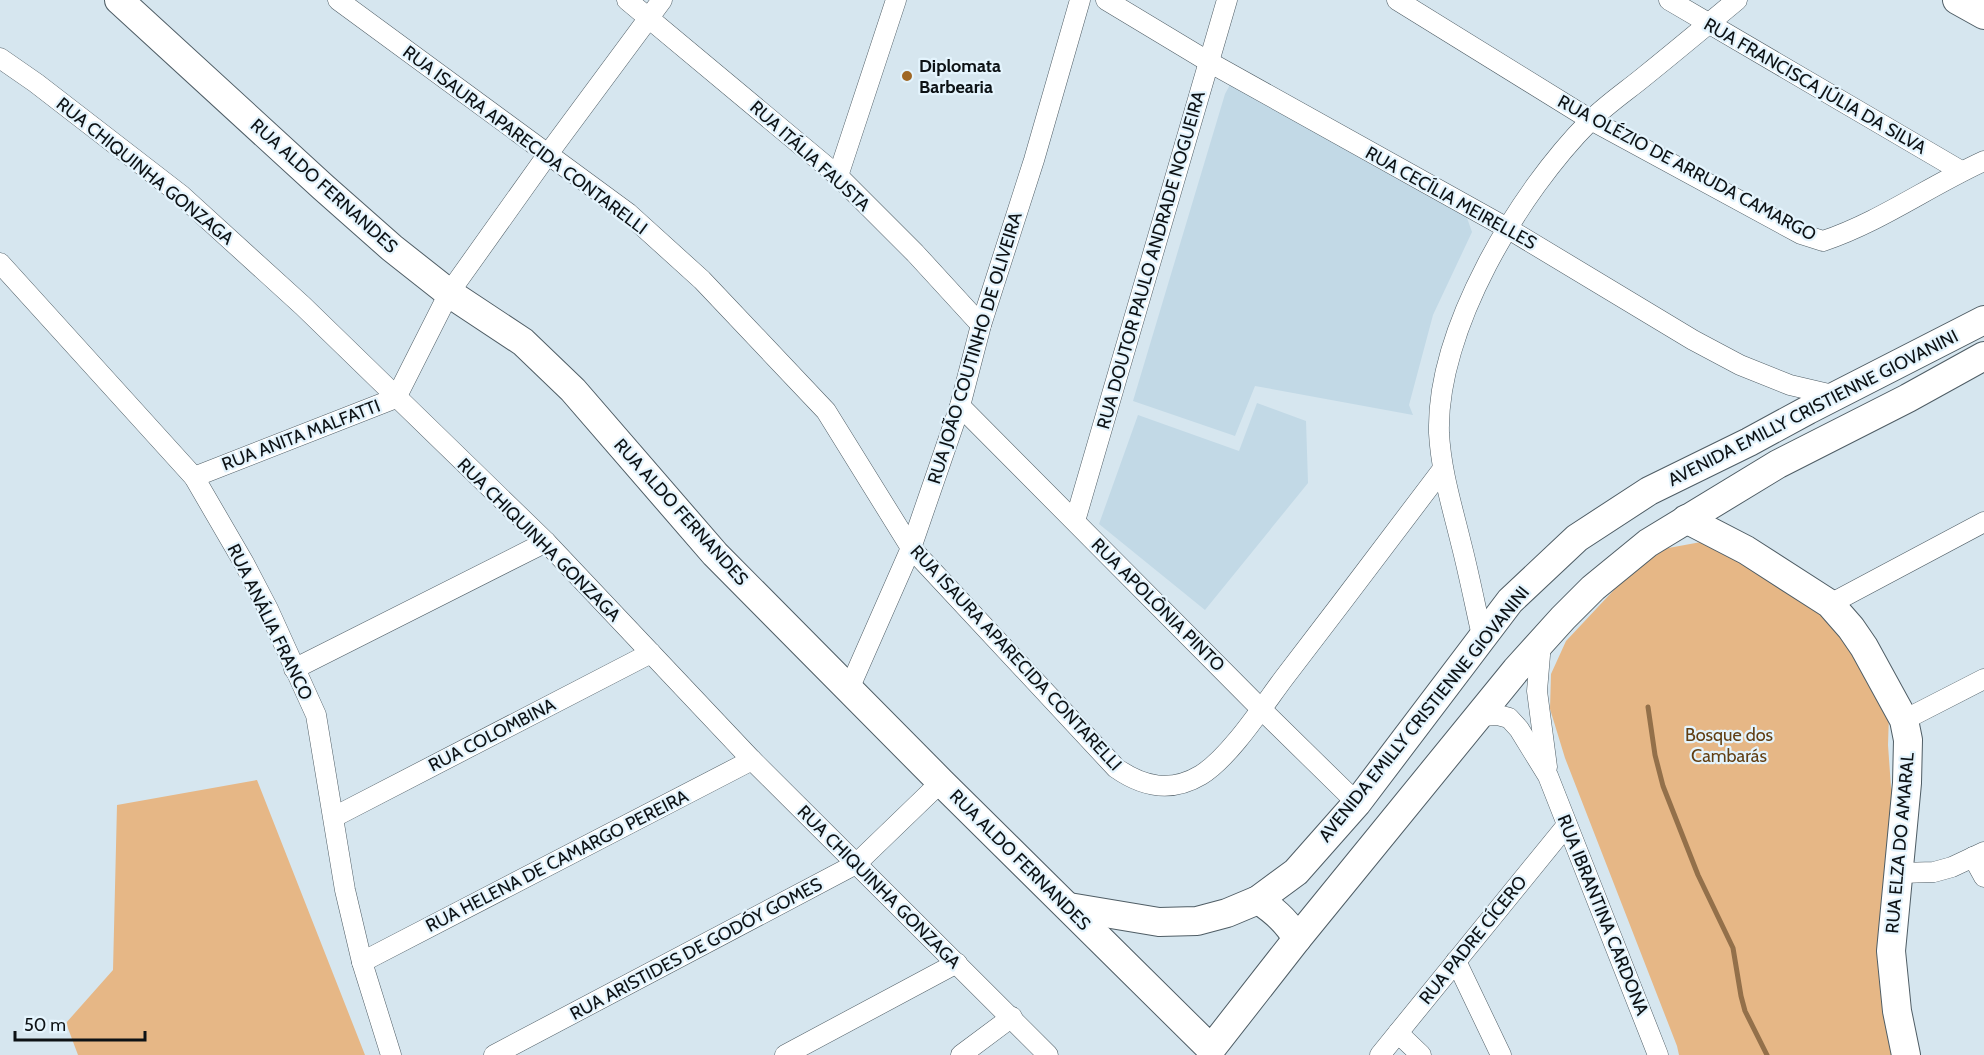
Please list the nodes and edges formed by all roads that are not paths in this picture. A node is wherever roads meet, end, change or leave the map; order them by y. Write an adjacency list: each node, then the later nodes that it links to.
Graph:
1 (119, 0): 25 (street, RUA ALDO FERNANDES)
2 (338, 0): 19 (street, RUA ISAURA APARECIDA CONTARELLI)
3 (627, 0): 14 (street, RUA ITÁLIA FAUSTA)
4 (662, 0): 14 (street, RUA ANITA MALFATTI)
5 (896, 0): 22 (street)
6 (1080, 0): 27 (street, RUA JOÃO COUTINHO DE OLIVEIRA)
7 (1106, 0): 17 (street, RUA CECÍLIA MEIRELLES)
8 (1227, 0): 17 (street, RUA DOUTOR PAULO ANDRADE NOGUEIRA)
9 (1397, 0): 18 (street, RUA OLÉZIO DE ARRUDA CAMARGO)
10 (1669, 0): 15 (street, RUA FRANCISCA JÚLIA DA SILVA)
11 (1737, 0): 15 (street)
12 (1958, 0): 13 (street)
13 (1984, 15)
14 (650, 18): 19 (street, RUA ANITA MALFATTI); 22 (street, RUA ITÁLIA FAUSTA)
15 (1709, 23): 18 (street); 21 (street, RUA FRANCISCA JÚLIA DA SILVA)
16 (0, 58): 31 (street, RUA CHIQUINHA GONZAGA)
17 (1209, 62): 23 (street, RUA CECÍLIA MEIRELLES); 39 (street, RUA DOUTOR PAULO ANDRADE NOGUEIRA)
18 (1591, 120): 21 (street, RUA OLÉZIO DE ARRUDA CAMARGO); 23 (street)
19 (548, 154): 25 (street, RUA ANITA MALFATTI); 42 (street, RUA ISAURA APARECIDA CONTARELLI)
20 (1984, 161): 21 (street, RUA OLÉZIO DE ARRUDA CAMARGO)
21 (1961, 171)
22 (838, 176): 27 (street, RUA ITÁLIA FAUSTA)
23 (1507, 228): 33 (street, RUA CECÍLIA MEIRELLES); 36 (street)
24 (0, 263): 37 (street, RUA ANÁLIA FRANCO)
25 (449, 293): 31 (street, RUA ANITA MALFATTI); 49 (street, RUA ALDO FERNANDES)
26 (1984, 320): 29 (street, AVENIDA EMILLY CRISTIENNE GIOVANINI)
27 (981, 325): 34 (street, RUA JOÃO COUTINHO DE OLIVEIRA)
28 (1984, 356): 32 (street, AVENIDA EMILLY CRISTIENNE GIOVANINI)
29 (1894, 366): 30 (street, AVENIDA EMILLY CRISTIENNE GIOVANINI); 32 (street)
30 (1848, 391): 33 (street, AVENIDA EMILLY CRISTIENNE GIOVANINI); 35 (street)
31 (396, 398): 37 (street, RUA ANITA MALFATTI); 41 (street, RUA CHIQUINHA GONZAGA)
32 (1908, 398): 35 (street, AVENIDA EMILLY CRISTIENNE GIOVANINI)
33 (1804, 399): 44 (street, AVENIDA EMILLY CRISTIENNE GIOVANINI)
34 (960, 406): 39 (street, RUA APOLÔNIA PINTO); 42 (street, RUA JOÃO COUTINHO DE OLIVEIRA)
35 (1873, 415): 38 (street, AVENIDA EMILLY CRISTIENNE GIOVANINI)
36 (1442, 470): 44 (street); 50 (street, RUA ISAURA APARECIDA CONTARELLI)
37 (194, 477): 47 (street, RUA ANÁLIA FRANCO)
38 (1686, 519): 43 (street, RUA ELZA DO AMARAL); 45 (street, AVENIDA EMILLY CRISTIENNE GIOVANINI)
39 (1075, 521): 50 (street, RUA APOLÔNIA PINTO)
40 (1984, 522): 43 (street)
41 (546, 542): 46 (street, RUA CHIQUINHA GONZAGA); 47 (street)
42 (911, 548): 49 (street, RUA JOÃO COUTINHO DE OLIVEIRA); 50 (street, RUA ISAURA APARECIDA CONTARELLI)
43 (1830, 604): 52 (street, RUA ELZA DO AMARAL)
44 (1482, 636): 56 (street, AVENIDA EMILLY CRISTIENNE GIOVANINI)
45 (1541, 643): 51 (street, AVENIDA EMILLY CRISTIENNE GIOVANINI); 54 (street, RUA IBRANTINA CARDONA)
46 (651, 653): 53 (street, RUA CHIQUINHA GONZAGA); 57 (street, RUA COLOMBINA)
47 (294, 669): 57 (street, RUA ANÁLIA FRANCO)
48 (1984, 679): 52 (street)
49 (849, 689): 55 (street, RUA ALDO FERNANDES)
50 (1261, 709): 56 (street, RUA APOLÔNIA PINTO)
51 (1479, 716): 54 (street, RUA IBRANTINA CARDONA); 64 (street, AVENIDA EMILLY CRISTIENNE GIOVANINI)
52 (1904, 720): 62 (street, RUA ELZA DO AMARAL)
53 (752, 760): 60 (street, RUA CHIQUINHA GONZAGA); 69 (street, RUA HELENA DE CAMARGO PEREIRA)
54 (1548, 776): 58 (street, RUA IBRANTINA CARDONA)
55 (940, 782): 60 (street, RUA ARISTIDES DE GODÓY GOMES); 66 (street, RUA ALDO FERNANDES)
56 (1358, 803): 61 (street, AVENIDA EMILLY CRISTIENNE GIOVANINI)
57 (334, 817): 69 (street, RUA ANÁLIA FRANCO)
58 (1567, 825): 68 (street, RUA PADRE CÍCERO); 82 (street, RUA IBRANTINA CARDONA)
59 (1978, 854): 62 (street); 63 (street)
60 (856, 864): 70 (street, RUA CHIQUINHA GONZAGA); 75 (street, RUA ARISTIDES DE GODÓY GOMES)
61 (1296, 872): 64 (street); 65 (street, AVENIDA EMILLY CRISTIENNE GIOVANINI)
62 (1899, 873): 83 (street, RUA ELZA DO AMARAL)
63 (1984, 877)
64 (1333, 895): 67 (street, AVENIDA EMILLY CRISTIENNE GIOVANINI)
65 (1257, 900): 66 (street, AVENIDA EMILLY CRISTIENNE GIOVANINI); 67 (street)
66 (1069, 907): 73 (street, RUA ALDO FERNANDES)
67 (1297, 939): 73 (street, AVENIDA EMILLY CRISTIENNE GIOVANINI)
68 (1456, 961): 72 (street, RUA PADRE CÍCERO); 81 (street)
69 (362, 962): 74 (street, RUA ANÁLIA FRANCO)
70 (957, 963): 71 (street, RUA CHIQUINHA GONZAGA); 76 (street)
71 (1012, 1017): 77 (street); 78 (street, RUA CHIQUINHA GONZAGA)
72 (1398, 1033): 79 (street, RUA PADRE CÍCERO); 80 (street)
73 (1211, 1053)
74 (391, 1055)
75 (494, 1055)
76 (785, 1055)
77 (960, 1055)
78 (1048, 1055)
79 (1380, 1055)
80 (1421, 1055)
81 (1501, 1055)
82 (1658, 1055)
83 (1906, 1055)

